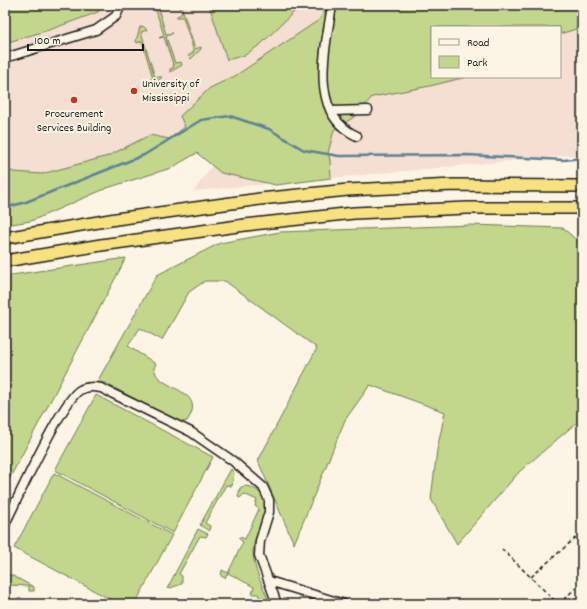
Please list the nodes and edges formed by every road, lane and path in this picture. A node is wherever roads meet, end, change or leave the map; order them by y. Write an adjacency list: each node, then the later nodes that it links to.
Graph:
1 (121, 5): 3 (street)
2 (332, 5): 5 (street)
3 (5, 58)
4 (368, 110): 5 (street)
5 (331, 111): 6 (street)
6 (357, 136)
7 (582, 186): 9 (highway)
8 (582, 208): 10 (highway)
9 (5, 238)
10 (5, 261)
11 (5, 524): 15 (street)
12 (582, 532): 14 (path)
13 (502, 548): 14 (path)
14 (531, 577): 19 (path)
15 (270, 581): 17 (street); 18 (street)
16 (582, 582): 19 (path)
17 (277, 604)
18 (344, 604)
19 (558, 604)

